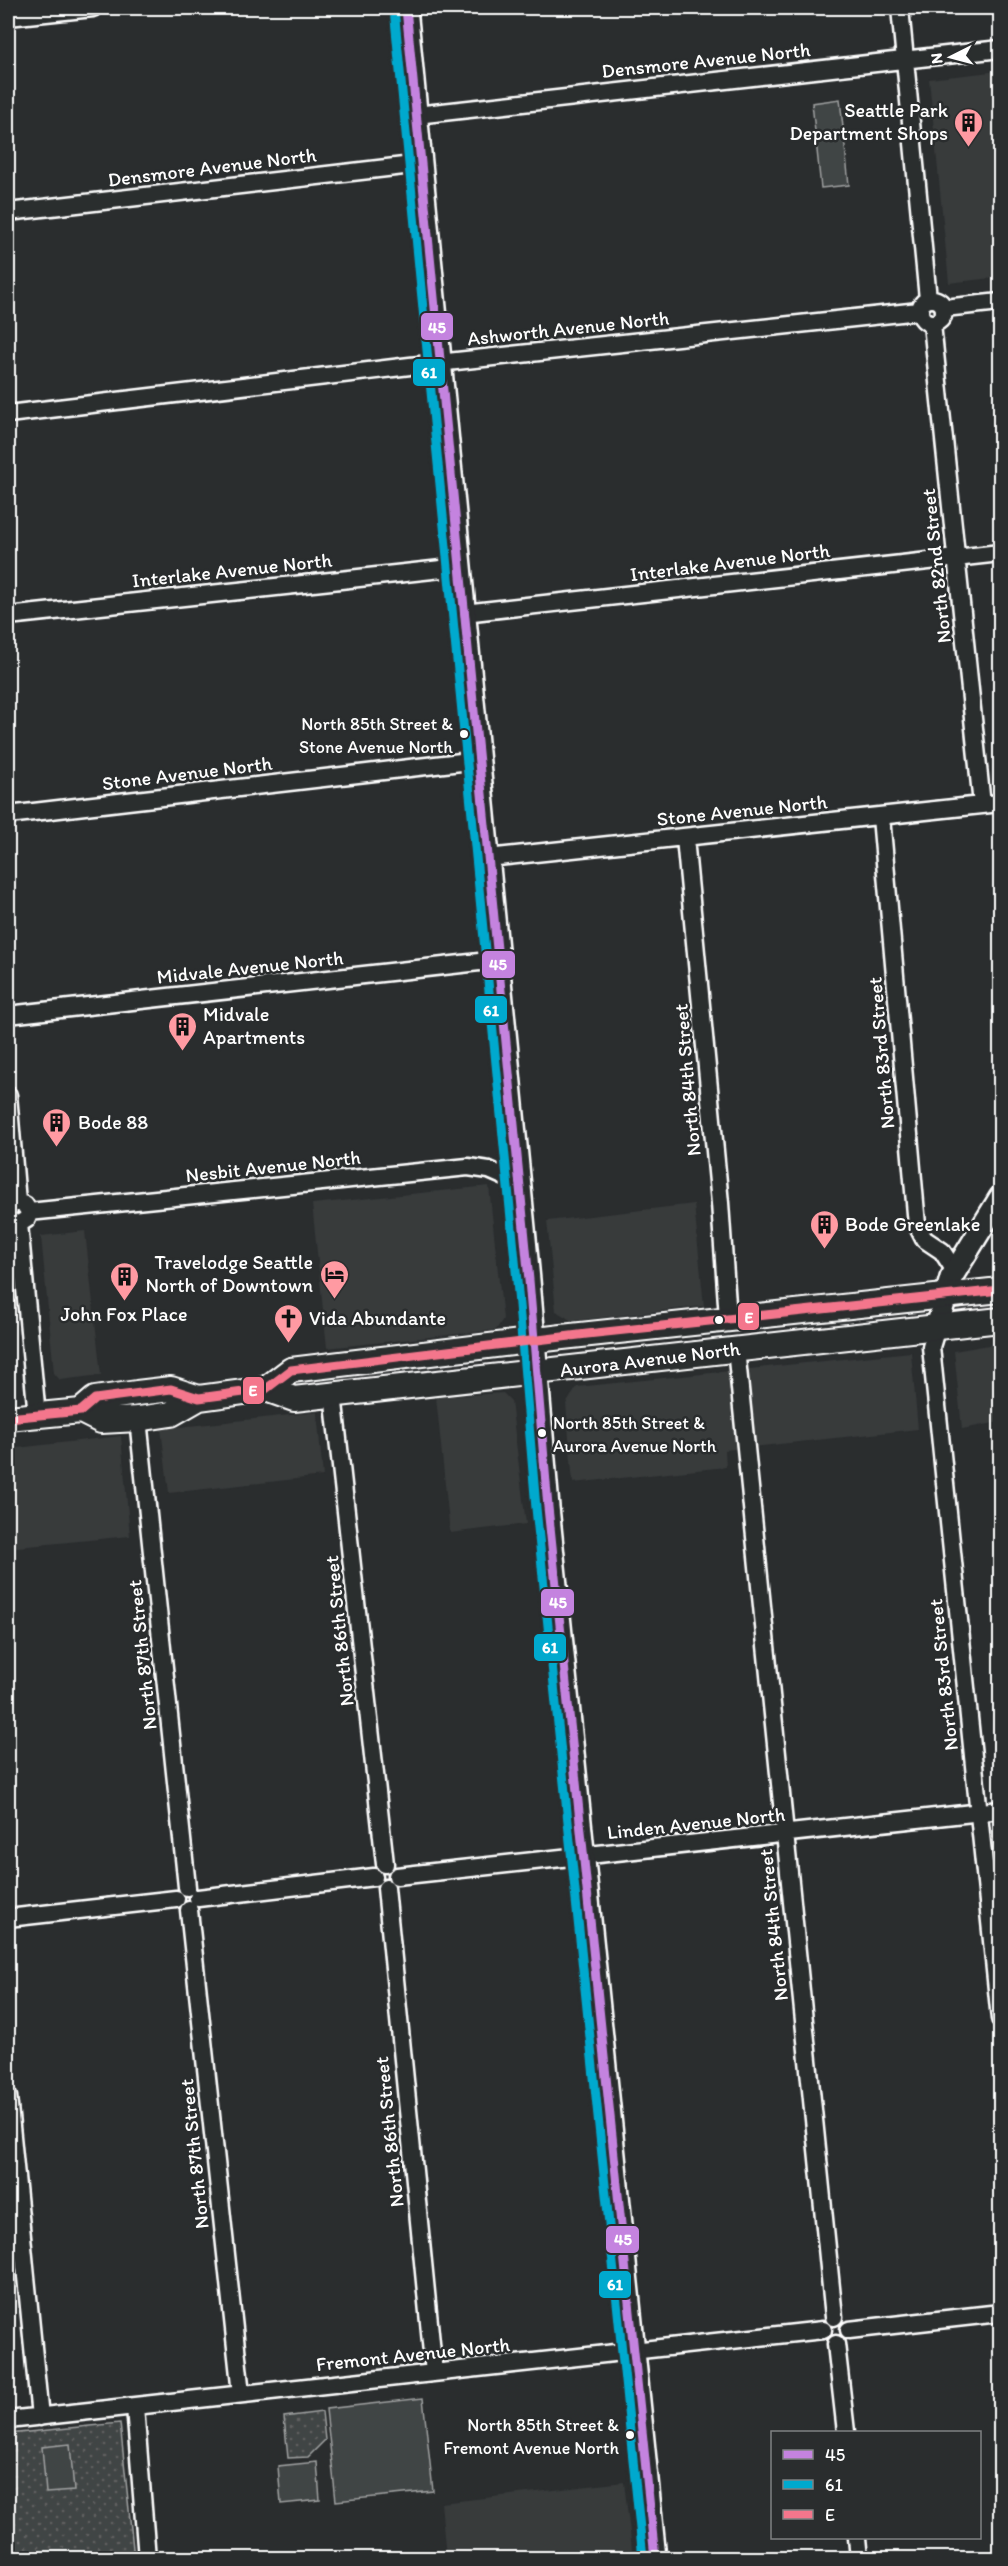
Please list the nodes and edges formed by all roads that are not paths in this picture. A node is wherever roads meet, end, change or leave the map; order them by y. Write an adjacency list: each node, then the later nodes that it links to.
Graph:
1 (93, 8): 4 (street)
2 (406, 8): 7 (main road)
3 (900, 8): 6 (street)
4 (8, 17)
5 (1000, 49): 6 (street, Densmore Avenue North)
6 (906, 59): 7 (street, Densmore Avenue North); 11 (street)
7 (416, 115): 8 (main road)
8 (421, 164): 9 (street, Densmore Avenue North); 14 (main road)
9 (8, 212)
10 (1000, 302): 12 (street)
11 (924, 305): 12 (street); 13 (street); 14 (street, Ashworth Avenue North)
12 (944, 308): 13 (street)
13 (932, 324): 17 (street, North 82nd Street)
14 (441, 363): 15 (street, Ashworth Avenue North); 18 (main road)
15 (8, 414)
16 (1000, 553): 17 (street, Interlake Avenue North)
17 (957, 557): 19 (street, Interlake Avenue North); 23 (street, North 82nd Street)
18 (460, 567): 19 (main road); 20 (street, Interlake Avenue North)
19 (464, 613): 21 (main road)
20 (8, 616)
21 (478, 760): 24 (street, Stone Avenue North); 27 (main road)
22 (1000, 803): 23 (street, Stone Avenue North)
23 (982, 805): 25 (street, Stone Avenue North)
24 (8, 815)
25 (881, 817): 26 (street, Stone Avenue North); 34 (street, North 83rd Street)
26 (685, 838): 27 (street, Stone Avenue North); 37 (street, North 84th Street)
27 (488, 858): 28 (main road)
28 (497, 960): 29 (street, Midvale Avenue North); 31 (main road)
29 (8, 1015)
30 (8, 1095): 33 (street)
31 (519, 1183): 33 (street, Nesbit Avenue North); 40 (main road)
32 (1000, 1198): 34 (main road)
33 (16, 1213): 47 (street)
34 (956, 1271): 36 (main road)
35 (1000, 1290): 36 (highway, Aurora Avenue North)
36 (946, 1296): 37 (highway, Aurora Avenue North); 39 (main road)
37 (728, 1318): 40 (highway, Aurora Avenue North)
38 (1000, 1320): 39 (highway, Aurora Avenue North)
39 (937, 1327): 41 (highway, Aurora Avenue North); 51 (street, North 83rd Street)
40 (534, 1340): 42 (main road); 43 (highway, Aurora Avenue North)
41 (737, 1361): 42 (highway, Aurora Avenue North); 52 (street, North 84th Street)
42 (536, 1373): 44 (highway, Aurora Avenue North); 53 (main road)
43 (266, 1389): 44 (highway, Aurora Avenue North); 45 (highway, Aurora Avenue North)
44 (333, 1394): 54 (street, North 86th Street)
45 (199, 1398): 46 (highway, Aurora Avenue North); 49 (highway, Aurora Avenue North)
46 (81, 1411): 47 (highway, Aurora Avenue North); 49 (highway, Aurora Avenue North)
47 (37, 1416): 48 (highway, Aurora Avenue North)
48 (8, 1418)
49 (138, 1419): 55 (street, North 87th Street)
50 (1000, 1810): 51 (street, Linden Avenue North)
51 (978, 1813): 52 (street, Linden Avenue North); 57 (street, North 83rd Street)
52 (786, 1834): 53 (street, Linden Avenue North); 60 (street, North 84th Street)
53 (582, 1856): 54 (street, Linden Avenue North); 64 (main road)
54 (385, 1876): 55 (street, Linden Avenue North); 65 (street, North 86th Street)
55 (188, 1899): 56 (street, Linden Avenue North); 66 (street, North 87th Street)
56 (8, 1918)
57 (1000, 2019)
58 (8, 2096): 68 (street)
59 (1000, 2313): 61 (street)
60 (834, 2317): 61 (street); 62 (street)
61 (849, 2330): 63 (street)
62 (823, 2331): 63 (street); 64 (street, Fremont Avenue North)
63 (836, 2344): 70 (street)
64 (633, 2350): 65 (street, Fremont Avenue North); 73 (main road)
65 (434, 2373): 66 (street, Fremont Avenue North)
66 (241, 2394): 67 (street, Fremont Avenue North)
67 (135, 2407): 68 (street, Fremont Avenue North); 72 (street)
68 (40, 2417): 69 (street, Fremont Avenue North)
69 (8, 2420)
70 (846, 2431)
71 (857, 2539): 74 (street)
72 (147, 2559)
73 (655, 2559)
74 (859, 2559)

